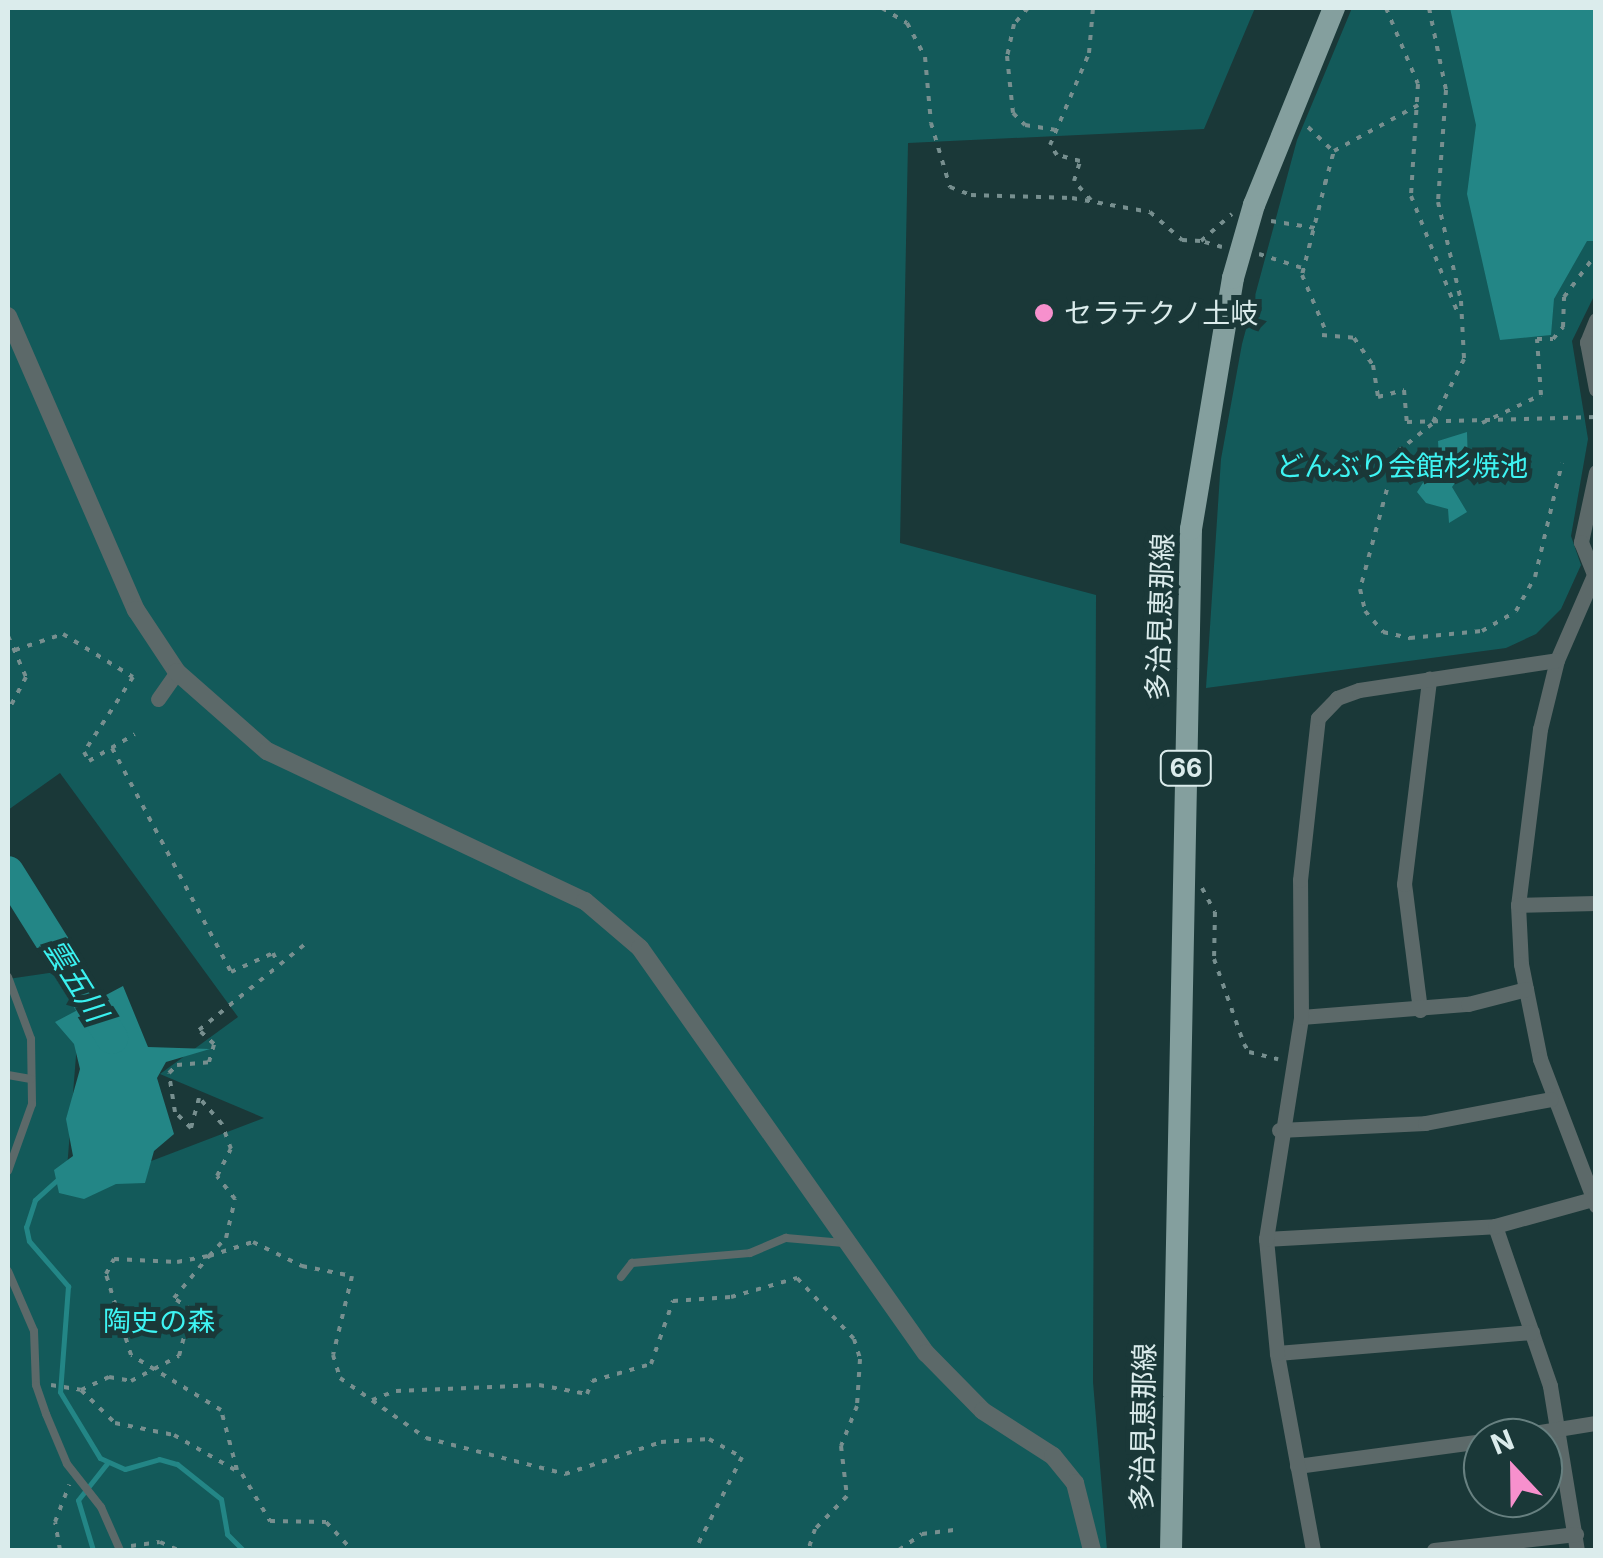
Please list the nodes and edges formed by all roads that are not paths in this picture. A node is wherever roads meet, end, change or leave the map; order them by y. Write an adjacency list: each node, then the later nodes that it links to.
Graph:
1 (1334, 8): 40 (main road, 多治見恵那線 / 66)
2 (8, 316): 9 (street)
3 (1596, 320): 4 (street)
4 (1596, 389)
5 (1595, 476): 6 (street)
6 (1595, 575): 7 (street)
7 (1593, 595): 8 (street)
8 (1556, 660): 10 (street); 13 (street)
9 (178, 672): 11 (street); 26 (street)
10 (1429, 680): 16 (street); 17 (street)
11 (158, 699)
12 (1596, 903): 13 (street)
13 (1518, 905): 15 (street)
14 (8, 977): 19 (lane)
15 (1526, 990): 16 (street); 20 (street)
16 (1420, 1010): 17 (street)
17 (1301, 1017): 21 (street)
18 (8, 1075): 19 (lane)
19 (30, 1079): 22 (lane)
20 (1551, 1099): 21 (street); 23 (street)
21 (1279, 1130): 25 (street)
22 (8, 1171)
23 (1594, 1201): 24 (street)
24 (1495, 1226): 25 (street); 29 (street)
25 (1266, 1239): 30 (street)
26 (849, 1242): 28 (lane); 39 (street)
27 (8, 1272): 38 (lane)
28 (621, 1276)
29 (1532, 1332): 30 (street); 31 (street)
30 (1276, 1353): 36 (street)
31 (1557, 1418)
32 (1596, 1423): 33 (street)
33 (1563, 1429)
34 (1463, 1444): 36 (street)
35 (1563, 1451): 37 (street)
36 (1297, 1466): 41 (street)
37 (1576, 1542): 42 (street)
38 (120, 1550)
39 (1092, 1550)
40 (1171, 1550)
41 (1314, 1550)
42 (1434, 1550)

